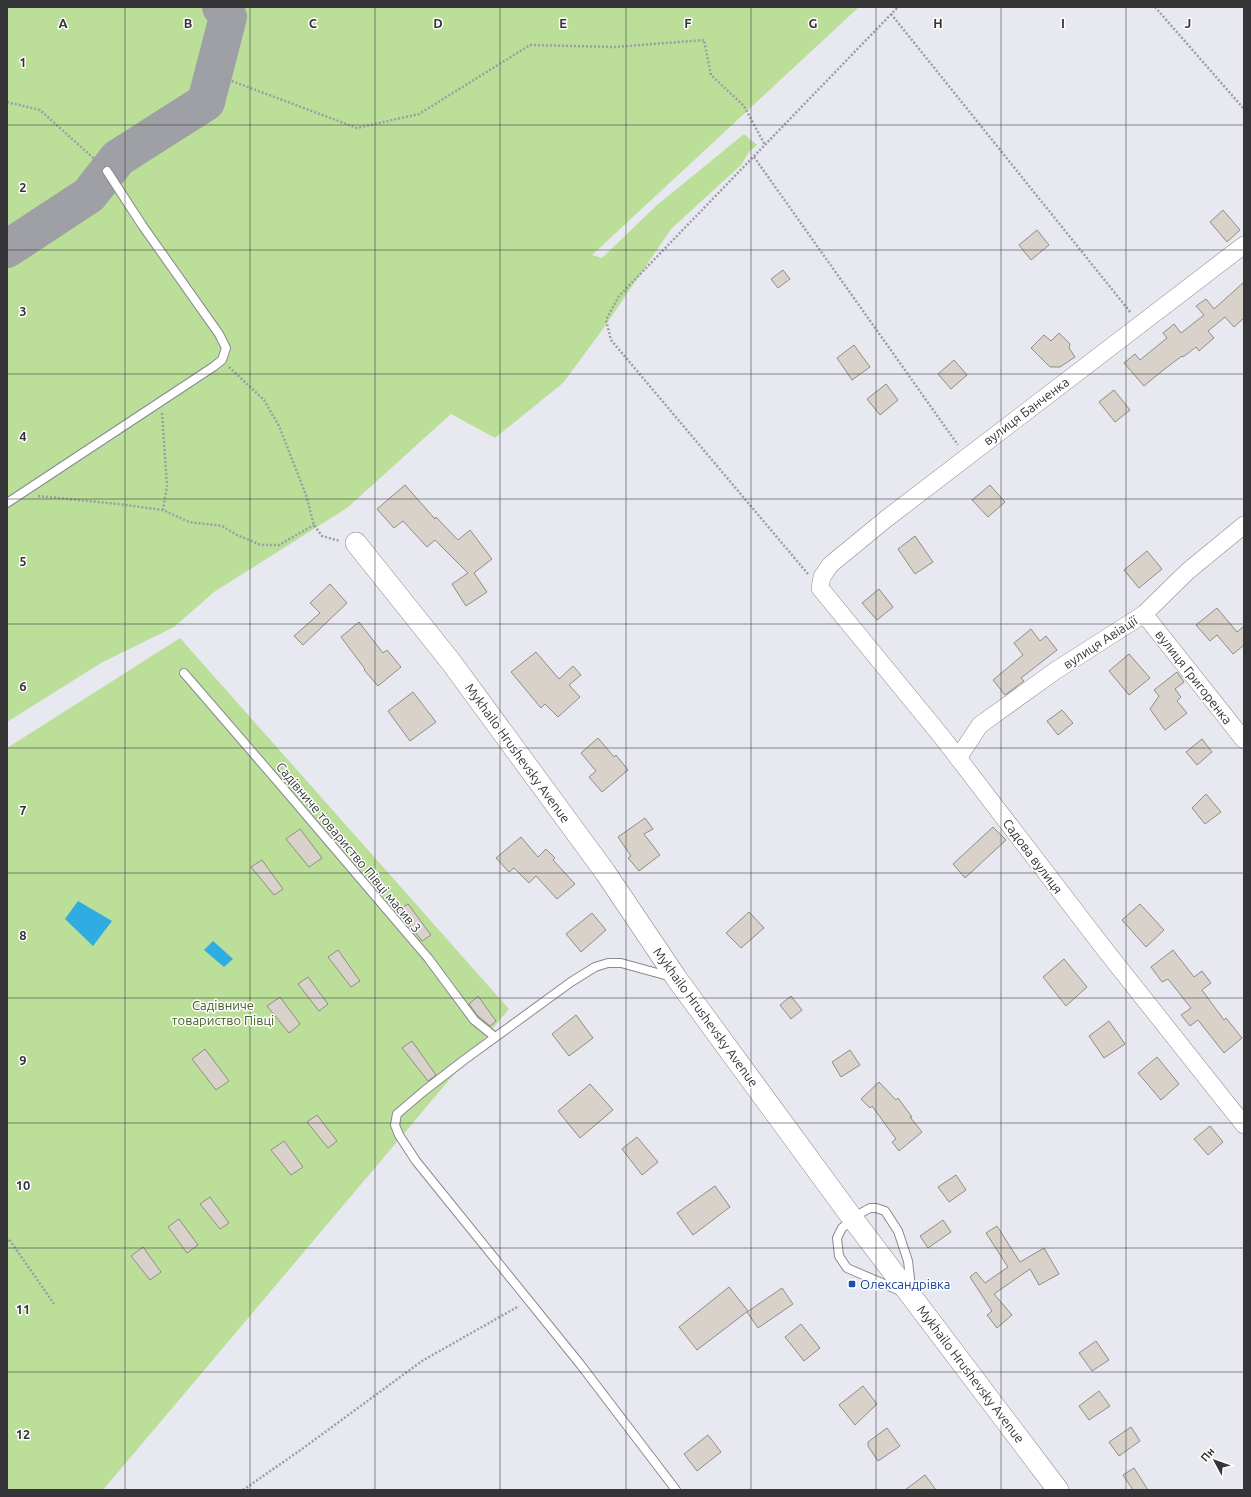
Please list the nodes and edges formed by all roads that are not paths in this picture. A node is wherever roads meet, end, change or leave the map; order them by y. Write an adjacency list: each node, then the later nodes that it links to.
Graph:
1 (108, 171): 3 (lane)
2 (1244, 244): 6 (street, вулиця Банченка)
3 (7, 503)
4 (1244, 525): 7 (street, вулиця Авіації)
5 (356, 543): 11 (street, Mykhailo Hrushevsky Avenue)
6 (820, 588): 10 (street, Садова вулиця)
7 (1144, 614): 9 (street, вулиця Григоренка); 10 (street, вулиця Авіації)
8 (184, 673): 12 (lane, Садівниче товариство Півці масив 3)
9 (1244, 740)
10 (958, 758): 13 (street, Садова вулиця)
11 (677, 979): 12 (lane); 14 (street, Mykhailo Hrushevsky Avenue)
12 (495, 1037): 16 (lane)
13 (1244, 1125)
14 (853, 1219): 15 (street, Mykhailo Hrushevsky Avenue); 15 (lane); 15 (lane)
15 (912, 1296): 17 (street, Mykhailo Hrushevsky Avenue)
16 (676, 1490)
17 (1058, 1490)

